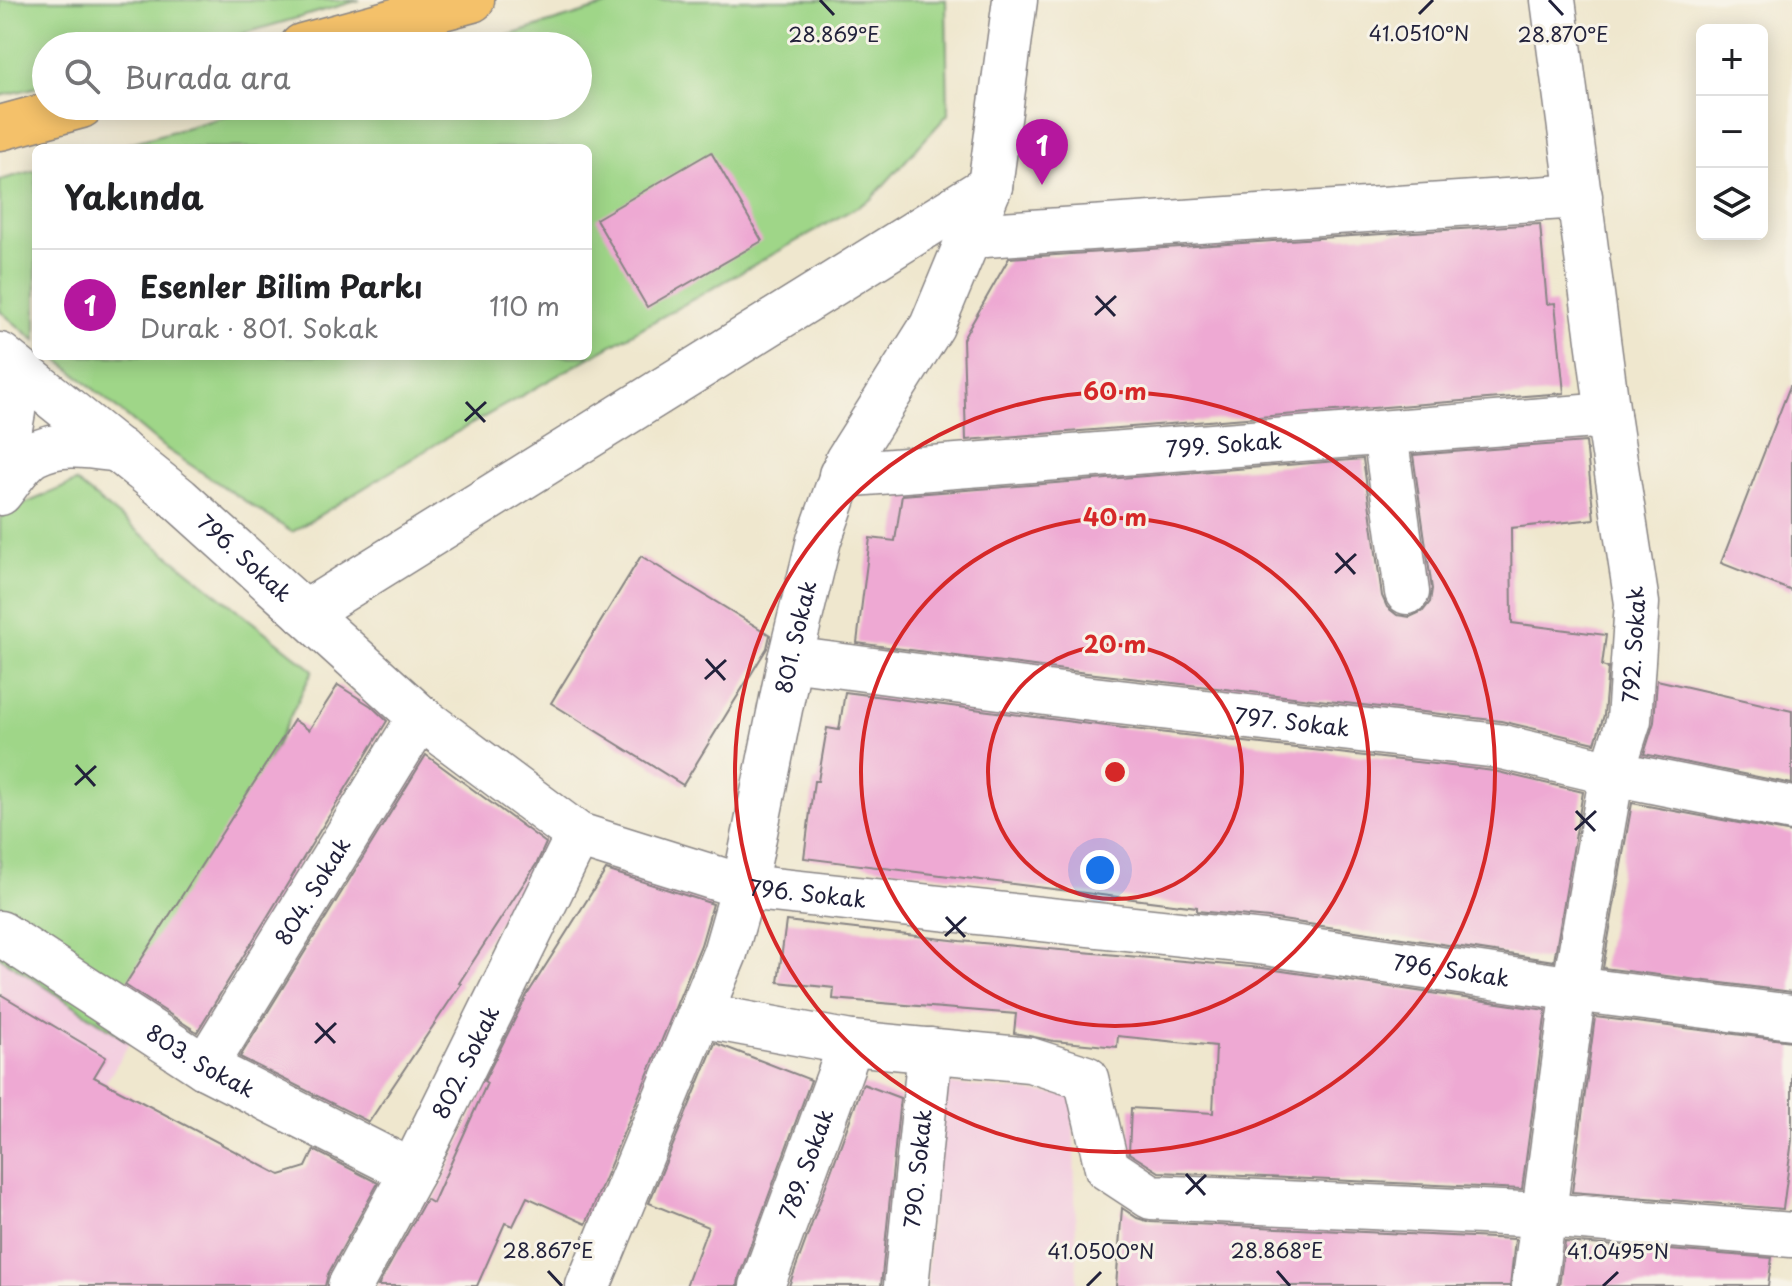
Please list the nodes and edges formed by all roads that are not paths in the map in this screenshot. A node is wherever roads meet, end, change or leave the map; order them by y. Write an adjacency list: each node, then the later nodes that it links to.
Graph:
1 (472, 0): 4 (main road)
2 (1015, 0): 7 (street, 801. Sokak)
3 (1553, 0): 8 (street, 792. Sokak)
4 (354, 32)
5 (32, 119): 6 (main road)
6 (0, 128)
7 (990, 186): 9 (street, 801. Sokak); 18 (street)
8 (1580, 196): 9 (street); 11 (street, 792. Sokak)
9 (970, 236): 14 (street, 801. Sokak)
10 (4, 359): 13 (street, 796. Sokak); 15 (street)
11 (1608, 415): 12 (street, 799. Sokak); 21 (street, 792. Sokak)
12 (1385, 434): 14 (street, 799. Sokak); 17 (street)
13 (119, 450): 16 (street); 18 (street, 796. Sokak)
14 (841, 475): 19 (street, 801. Sokak)
15 (0, 481)
16 (0, 493)
17 (1407, 592)
18 (305, 613): 20 (street, 796. Sokak)
19 (790, 659): 21 (street, 797. Sokak); 24 (street, 801. Sokak)
20 (420, 717): 23 (street, 796. Sokak); 31 (street, 804. Sokak)
21 (1612, 773): 22 (street, 797. Sokak); 26 (street, 792. Sokak)
22 (1792, 809)
23 (578, 835): 24 (street, 796. Sokak); 32 (street, 802. Sokak)
24 (744, 887): 26 (street, 796. Sokak); 27 (street, 801. Sokak)
25 (0, 933): 31 (street, 803. Sokak)
26 (1574, 989): 28 (street, 796. Sokak); 33 (street, 792. Sokak)
27 (700, 1015): 29 (street); 36 (street, 801. Sokak)
28 (1792, 1017)
29 (851, 1043): 30 (street); 37 (street, 789. Sokak)
30 (930, 1050): 33 (street); 38 (street, 790. Sokak)
31 (205, 1067): 32 (street, 803. Sokak)
32 (412, 1172): 35 (street, 802. Sokak)
33 (1545, 1215): 34 (street); 39 (street, 792. Sokak)
34 (1792, 1235)
35 (350, 1286)
36 (588, 1286)
37 (762, 1286)
38 (906, 1286)
39 (1534, 1286)

